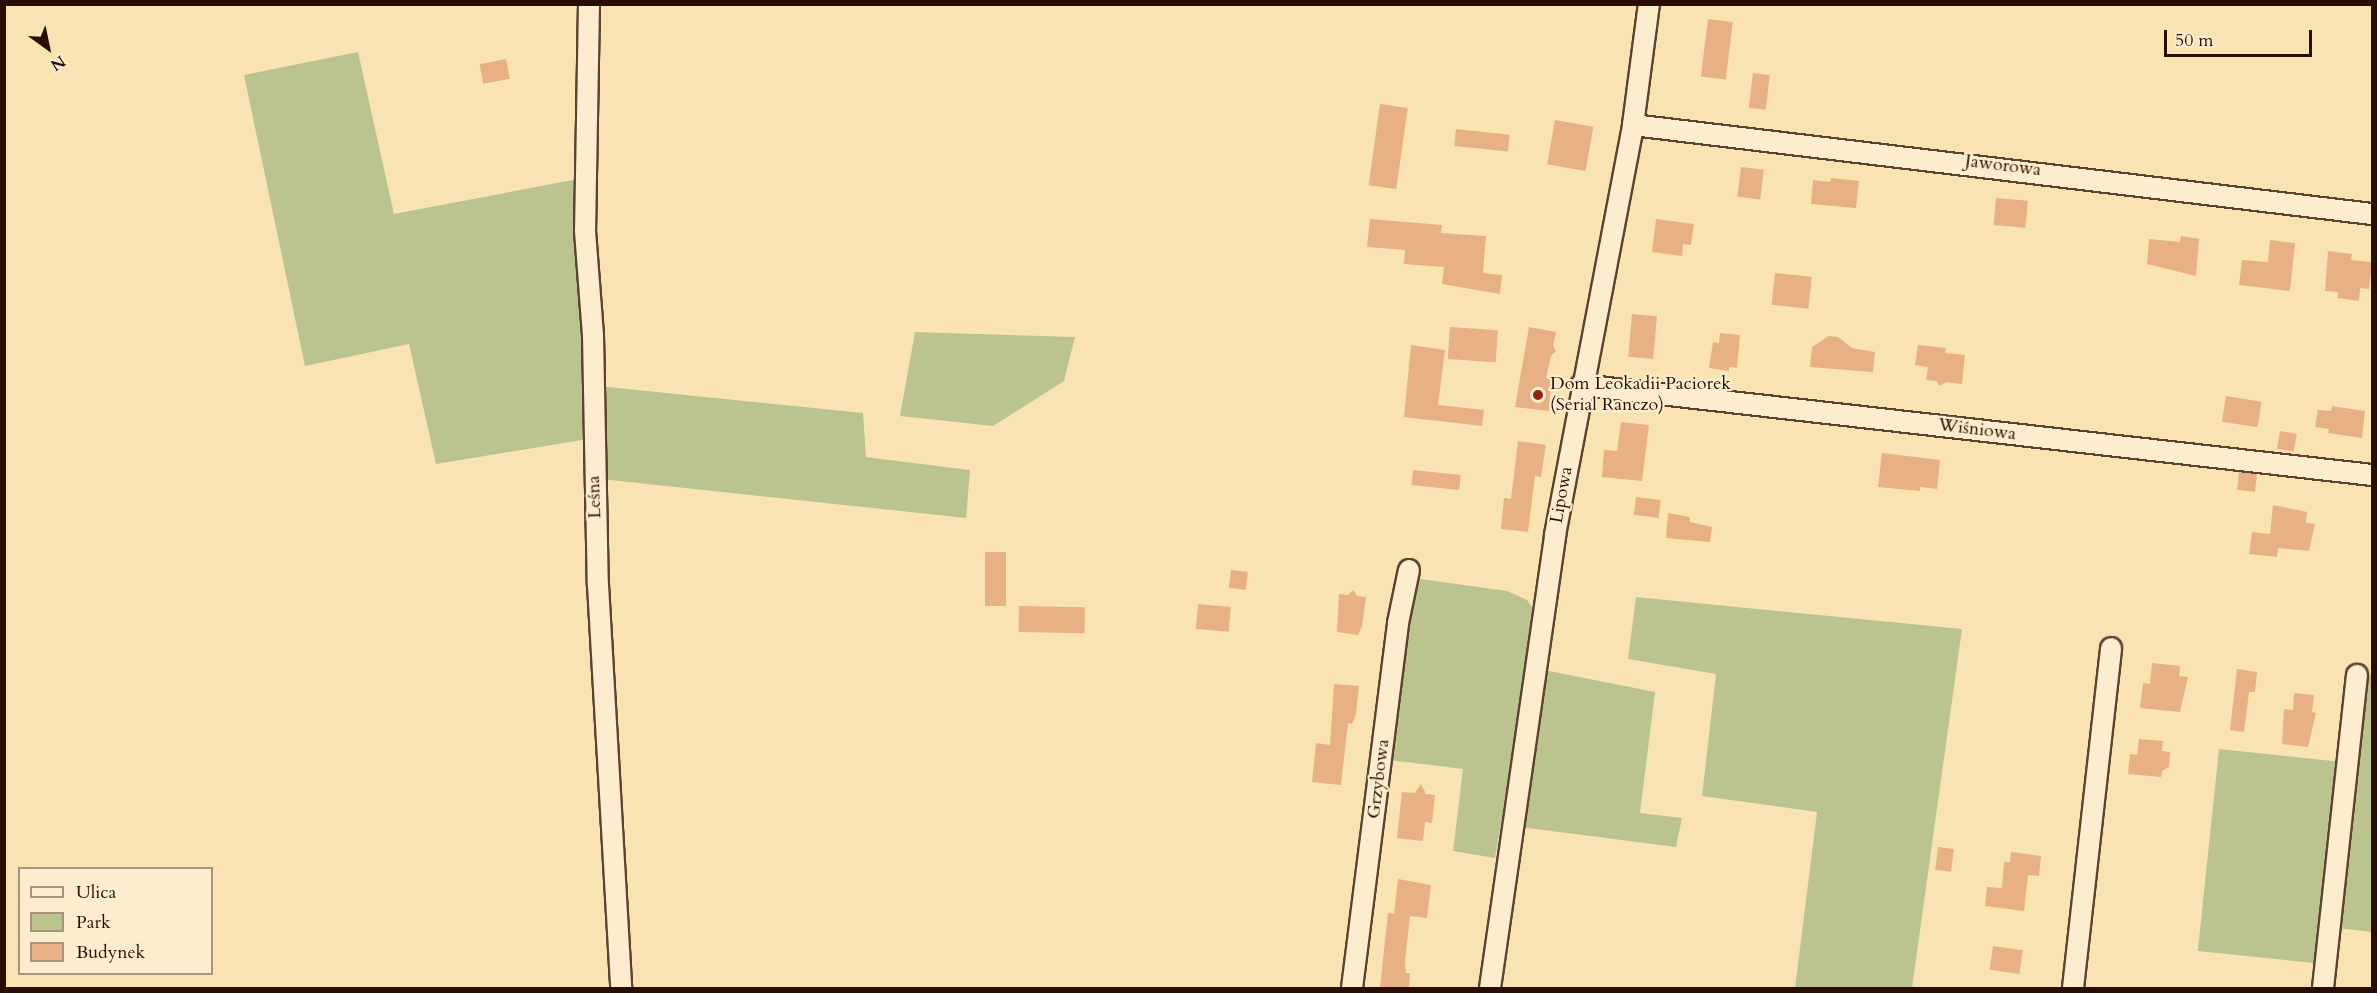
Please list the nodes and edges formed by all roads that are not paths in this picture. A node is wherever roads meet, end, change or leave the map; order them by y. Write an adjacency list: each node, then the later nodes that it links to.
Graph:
1 (589, 4): 10 (street, Leśna)
2 (1649, 4): 3 (street, Lipowa)
3 (1633, 125): 4 (street, Jaworowa); 5 (street, Lipowa)
4 (2373, 214)
5 (1581, 385): 6 (street, Wiśniowa); 12 (street, Lipowa)
6 (2373, 475)
7 (1409, 570): 11 (street, Grzybowa)
8 (2111, 648): 13 (street)
9 (2357, 675): 14 (street)
10 (621, 988)
11 (1352, 988)
12 (1490, 988)
13 (2073, 988)
14 (2323, 988)

